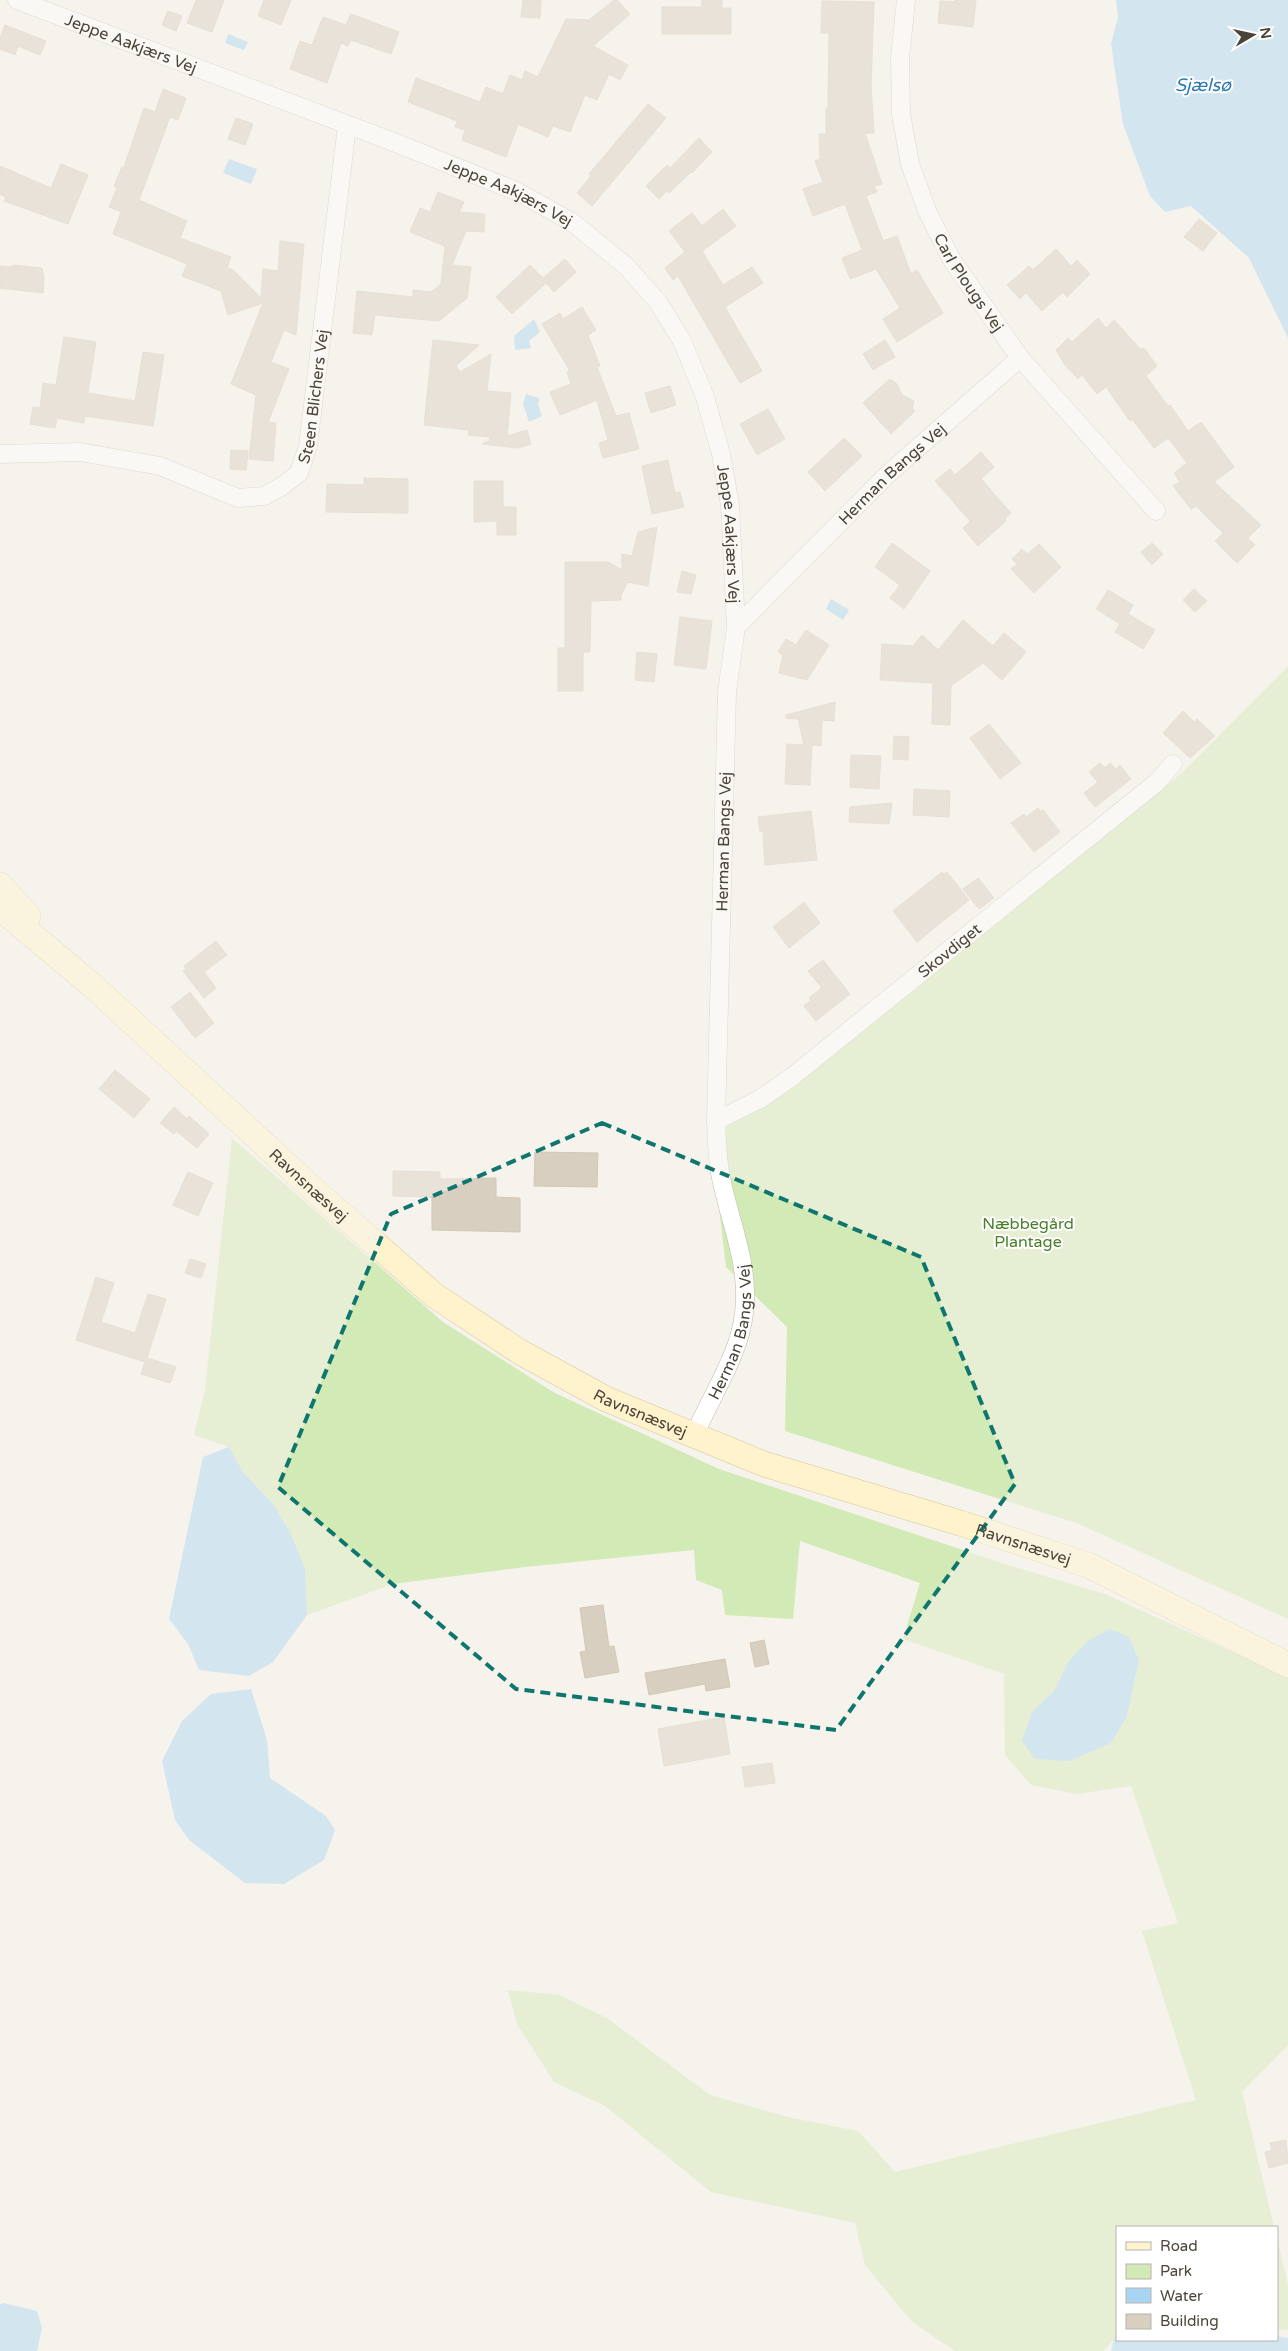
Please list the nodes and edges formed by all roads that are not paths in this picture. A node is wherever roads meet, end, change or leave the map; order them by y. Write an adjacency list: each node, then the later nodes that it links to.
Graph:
1 (17, 0): 3 (street, Jeppe Aakjærs Vej)
2 (906, 0): 4 (street, Carl Plougs Vej)
3 (346, 126): 5 (street, Steen Blichers Vej); 7 (street, Jeppe Aakjærs Vej)
4 (1020, 358): 6 (street, Carl Plougs Vej); 7 (street, Herman Bangs Vej)
5 (0, 454)
6 (1156, 511)
7 (736, 627): 12 (street, Herman Bangs Vej)
8 (1173, 764): 12 (street, Skovdiget)
9 (0, 885): 11 (main road, Ravnsnæsvej)
10 (0, 908): 11 (main road, Ravnsnæsvej)
11 (94, 987): 13 (main road, Ravnsnæsvej)
12 (716, 1121): 13 (street, Herman Bangs Vej)
13 (694, 1436): 14 (main road, Ravnsnæsvej)
14 (1288, 1665)

